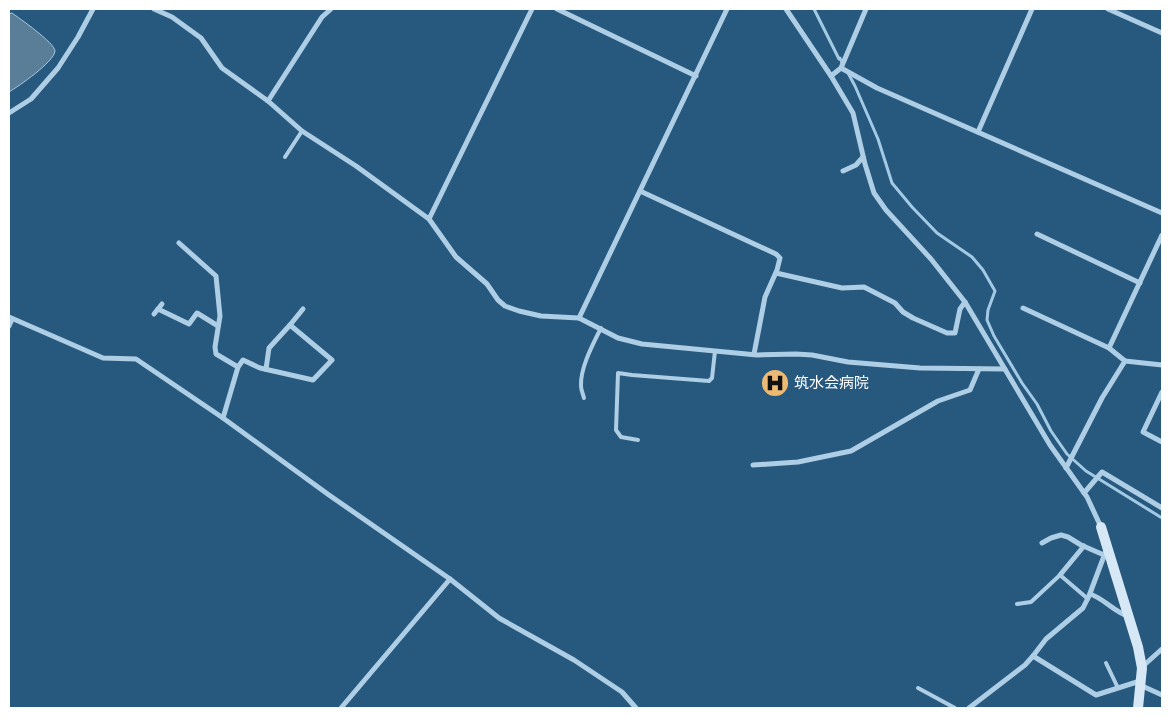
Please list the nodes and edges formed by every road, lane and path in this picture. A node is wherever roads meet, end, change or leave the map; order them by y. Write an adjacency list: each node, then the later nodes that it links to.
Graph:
1 (93, 9): 16 (street)
2 (154, 9): 15 (street)
3 (331, 9): 15 (street)
4 (532, 9): 24 (street)
5 (558, 9): 13 (street)
6 (727, 9): 13 (street)
7 (786, 9): 14 (street)
8 (866, 9): 12 (street)
9 (1032, 9): 18 (street)
10 (1108, 9): 11 (street)
11 (1162, 33)
12 (841, 68): 14 (street); 18 (street)
13 (696, 76): 22 (street)
14 (831, 76): 20 (street)
15 (268, 101): 17 (street)
16 (9, 113)
17 (302, 131): 19 (lane); 24 (street)
18 (978, 132): 23 (street)
19 (285, 157)
20 (863, 157): 21 (street); 30 (street)
21 (843, 172)
22 (640, 191): 28 (street); 35 (street)
23 (1162, 213)
24 (429, 220): 35 (street)
25 (1036, 234): 29 (street)
26 (1162, 235): 29 (street)
27 (179, 243): 38 (street)
28 (776, 273): 30 (street); 42 (street)
29 (1140, 283): 40 (street)
30 (965, 302): 48 (street)
31 (1023, 308): 40 (street)
32 (303, 309): 36 (street)
33 (154, 314): 38 (street)
34 (10, 318): 37 (street); 51 (street)
35 (579, 318): 39 (street)
36 (290, 325): 46 (street); 46 (street)
37 (9, 326)
38 (218, 326): 45 (street)
39 (601, 328): 41 (street); 50 (lane)
40 (1109, 348): 43 (street)
41 (715, 351): 42 (street); 52 (lane)
42 (754, 354): 47 (street)
43 (1125, 361): 44 (street); 55 (street)
44 (1162, 366)
45 (238, 367): 46 (street); 51 (street)
46 (266, 369)
47 (979, 369): 48 (street); 54 (street)
48 (1005, 369): 55 (street)
49 (1162, 392): 53 (street)
50 (584, 398)
51 (223, 418): 63 (street)
52 (638, 440)
53 (1162, 442)
54 (753, 465)
55 (1067, 466): 56 (street)
56 (1084, 493): 57 (street); 58 (street)
57 (1162, 508)
58 (1101, 527): 61 (street)
59 (1042, 543): 60 (street)
60 (1084, 546): 61 (street); 62 (street)
61 (1105, 552): 64 (street); 66 (street)
62 (1060, 575): 64 (lane); 65 (lane)
63 (450, 579): 75 (street); 76 (street)
64 (1089, 596): 66 (street); 68 (street)
65 (1017, 604)
66 (1130, 617): 70 (street)
67 (1162, 649): 70 (street)
68 (1033, 656): 73 (street); 78 (street)
69 (1106, 664): 73 (lane)
70 (1142, 668): 71 (street)
71 (1140, 682): 73 (street); 74 (street); 79 (street)
72 (918, 688): 77 (lane)
73 (1118, 688)
74 (1162, 695)
75 (341, 708)
76 (636, 708)
77 (956, 708)
78 (969, 708)
79 (1138, 708)

